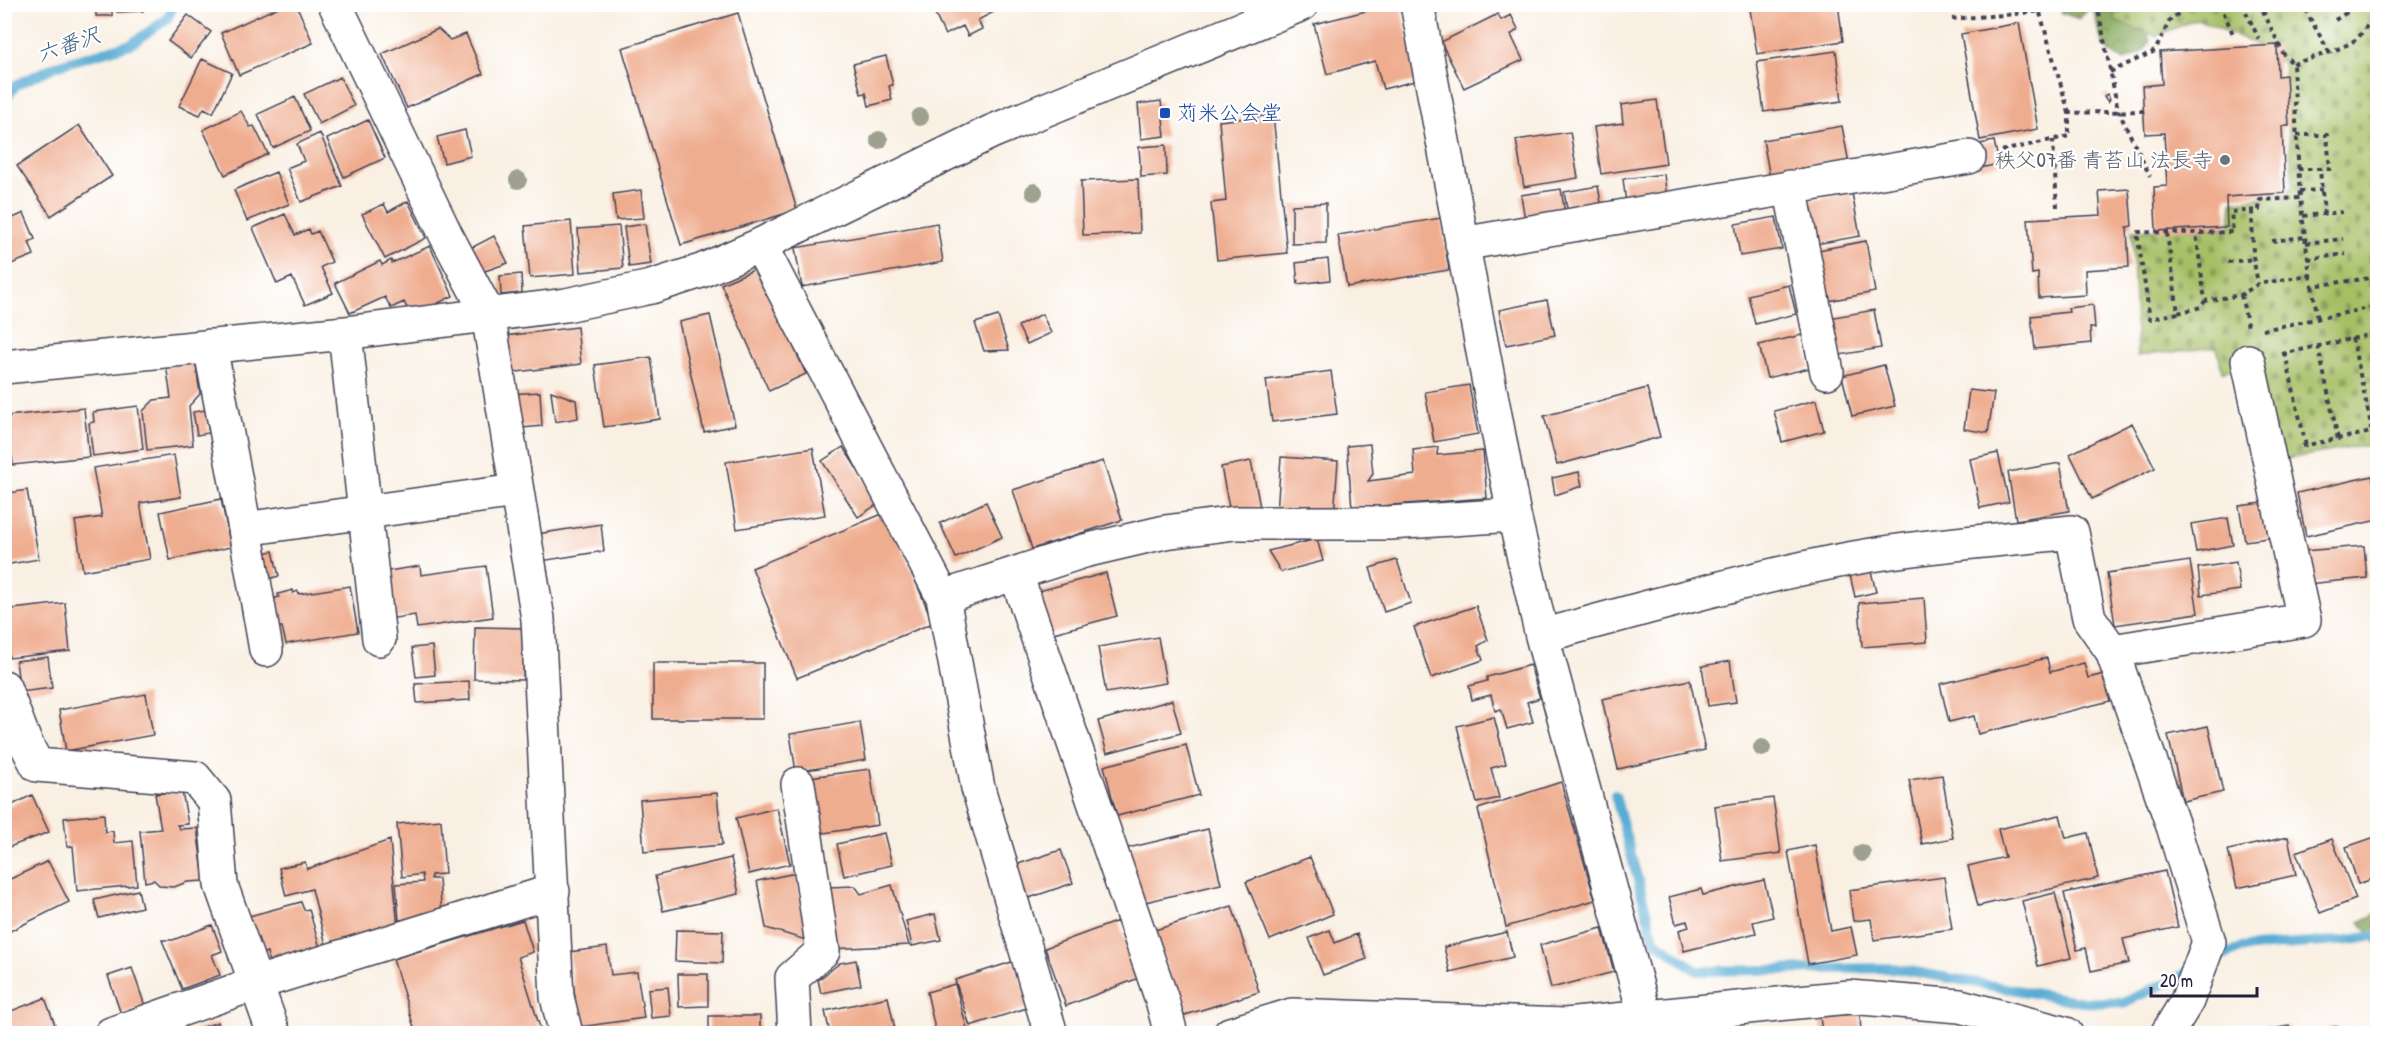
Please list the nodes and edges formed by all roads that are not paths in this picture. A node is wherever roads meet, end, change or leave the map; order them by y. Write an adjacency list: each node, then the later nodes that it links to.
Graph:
1 (335, 4): 8 (street)
2 (1302, 4): 7 (street)
3 (1417, 4): 6 (street)
4 (1983, 155): 5 (street)
5 (1790, 187): 6 (street); 13 (street)
6 (1462, 244): 16 (street)
7 (760, 245): 8 (street); 19 (street)
8 (488, 314): 9 (street); 14 (street)
9 (345, 333): 10 (street); 15 (street)
10 (210, 346): 12 (street); 17 (street)
11 (2248, 347): 23 (street)
12 (4, 367)
13 (1827, 372)
14 (515, 491): 15 (street); 26 (street)
15 (365, 513): 17 (street); 21 (street)
16 (1514, 515): 18 (street); 20 (street)
17 (245, 530): 22 (street)
18 (1016, 574): 19 (street); 35 (street)
19 (943, 597): 34 (street)
20 (1542, 636): 23 (street); 28 (street)
21 (379, 639)
22 (266, 650)
23 (2112, 651): 38 (street)
24 (4, 687): 27 (street)
25 (798, 784): 33 (street)
26 (553, 891): 27 (street); 32 (street)
27 (257, 983): 30 (street); 31 (street)
28 (1645, 1016): 29 (street); 37 (street)
29 (1566, 1029): 36 (street)
30 (111, 1034)
31 (274, 1034)
32 (566, 1034)
33 (795, 1034)
34 (1051, 1034)
35 (1171, 1034)
36 (1230, 1034)
37 (2066, 1034)
38 (2167, 1034)

